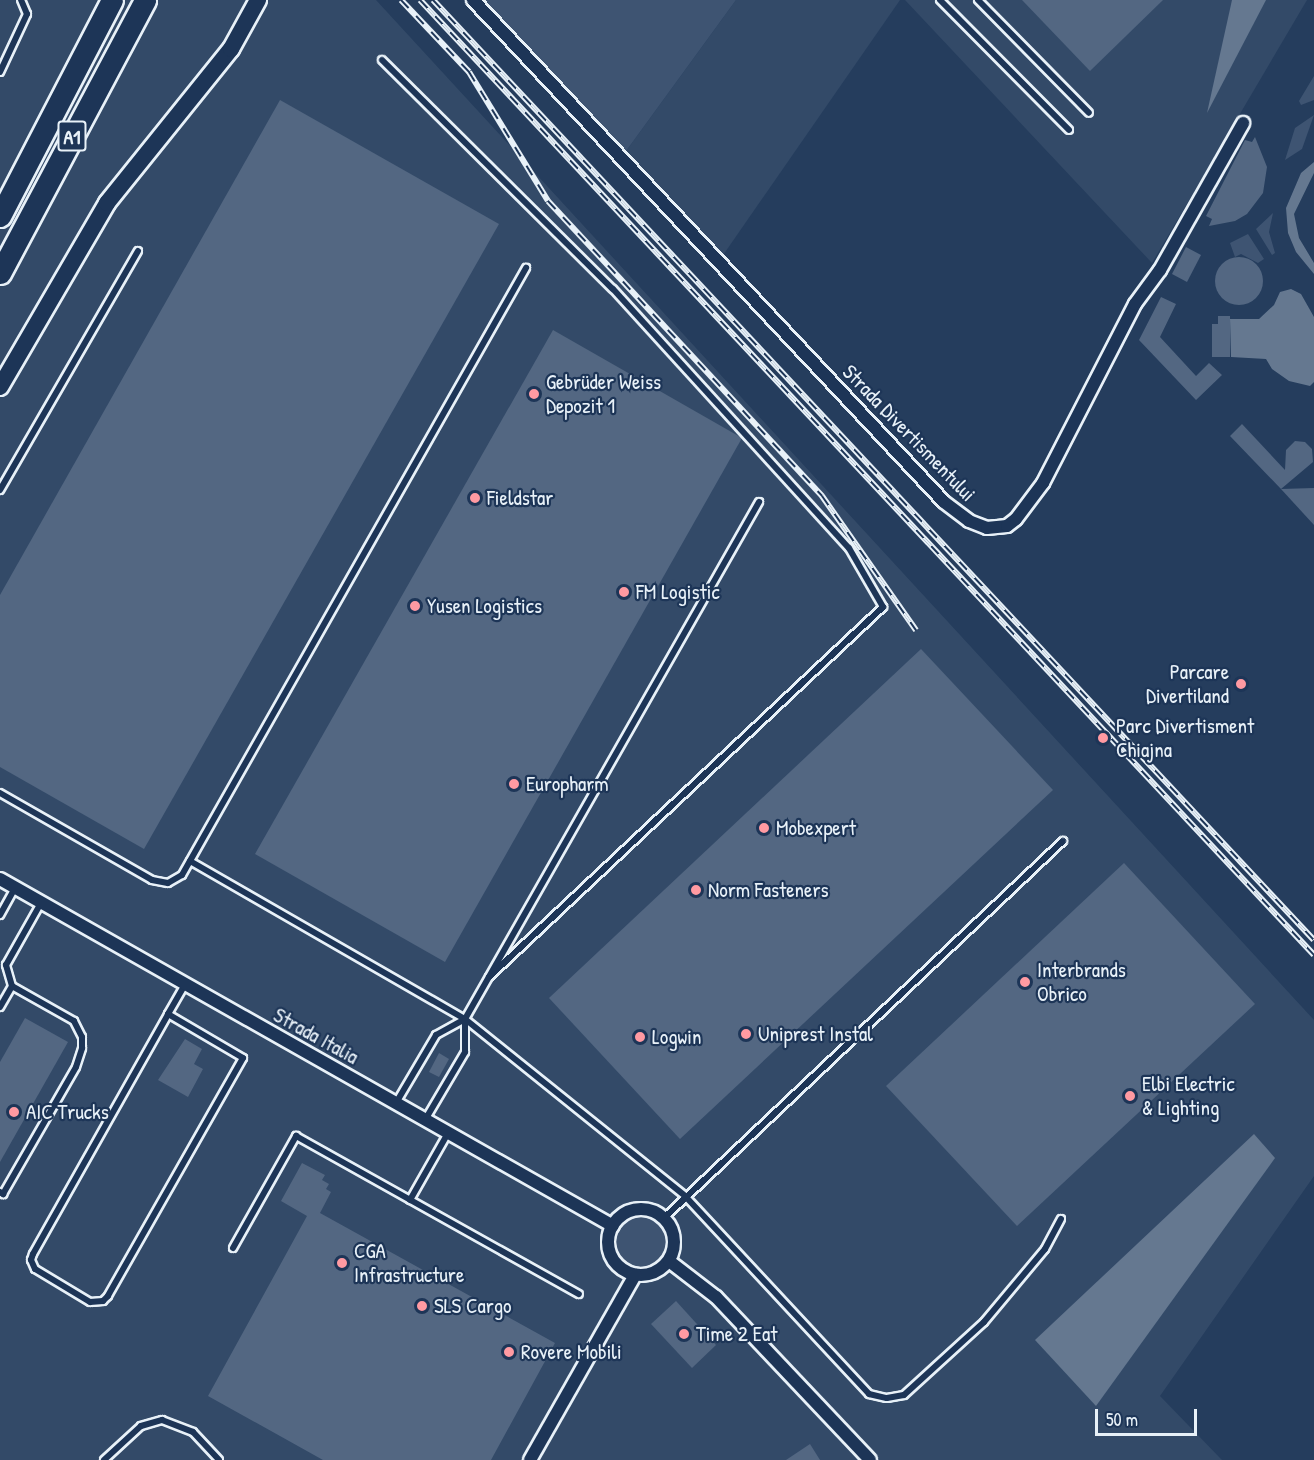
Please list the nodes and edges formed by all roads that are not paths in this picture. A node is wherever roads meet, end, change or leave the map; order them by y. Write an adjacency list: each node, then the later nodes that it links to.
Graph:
1 (21, 0): 10 (lane)
2 (112, 0): 9 (highway, A1)
3 (145, 0): 18 (highway, A1)
4 (258, 0): 19 (main road)
5 (472, 0): 12 (street, Strada Divertismentului)
6 (940, 0): 13 (lane)
7 (978, 0): 11 (lane)
8 (382, 60): 30 (lane)
9 (78, 64): 14 (highway); 15 (highway, A1)
10 (0, 72)
11 (1089, 113)
12 (1243, 123)
13 (1069, 130)
14 (0, 193)
15 (0, 216)
16 (138, 251): 20 (lane)
17 (526, 268): 24 (lane)
18 (0, 273)
19 (0, 387)
20 (0, 490)
21 (759, 502): 30 (lane)
22 (0, 793): 24 (lane)
23 (1063, 840): 40 (lane)
24 (190, 861): 35 (lane)
25 (0, 879): 26 (street, Strada Italia)
26 (15, 888): 27 (street, Strada Italia); 28 (lane)
27 (41, 903): 29 (lane); 31 (street, Strada Italia)
28 (0, 915)
29 (3, 963): 32 (lane)
30 (489, 977): 35 (lane)
31 (186, 984): 34 (lane); 36 (street, Strada Italia)
32 (12, 986): 33 (lane); 39 (lane)
33 (0, 1007)
34 (168, 1014): 34 (lane)
35 (465, 1019): 36 (lane); 37 (lane); 40 (lane)
36 (396, 1103): 37 (street, Strada Italia)
37 (425, 1120): 38 (street, Strada Italia)
38 (448, 1133): 41 (lane); 44 (street, Strada Italia)
39 (0, 1192)
40 (686, 1197): 42 (lane); 43 (lane)
41 (410, 1200): 45 (lane); 48 (lane)
42 (664, 1218): 44 (street); 46 (street)
43 (1061, 1220)
44 (613, 1226): 47 (street)
45 (233, 1248)
46 (669, 1261): 47 (street); 52 (street)
47 (635, 1275): 51 (street)
48 (579, 1294)
49 (104, 1460): 50 (lane)
50 (219, 1460)
51 (530, 1460)
52 (870, 1460)

